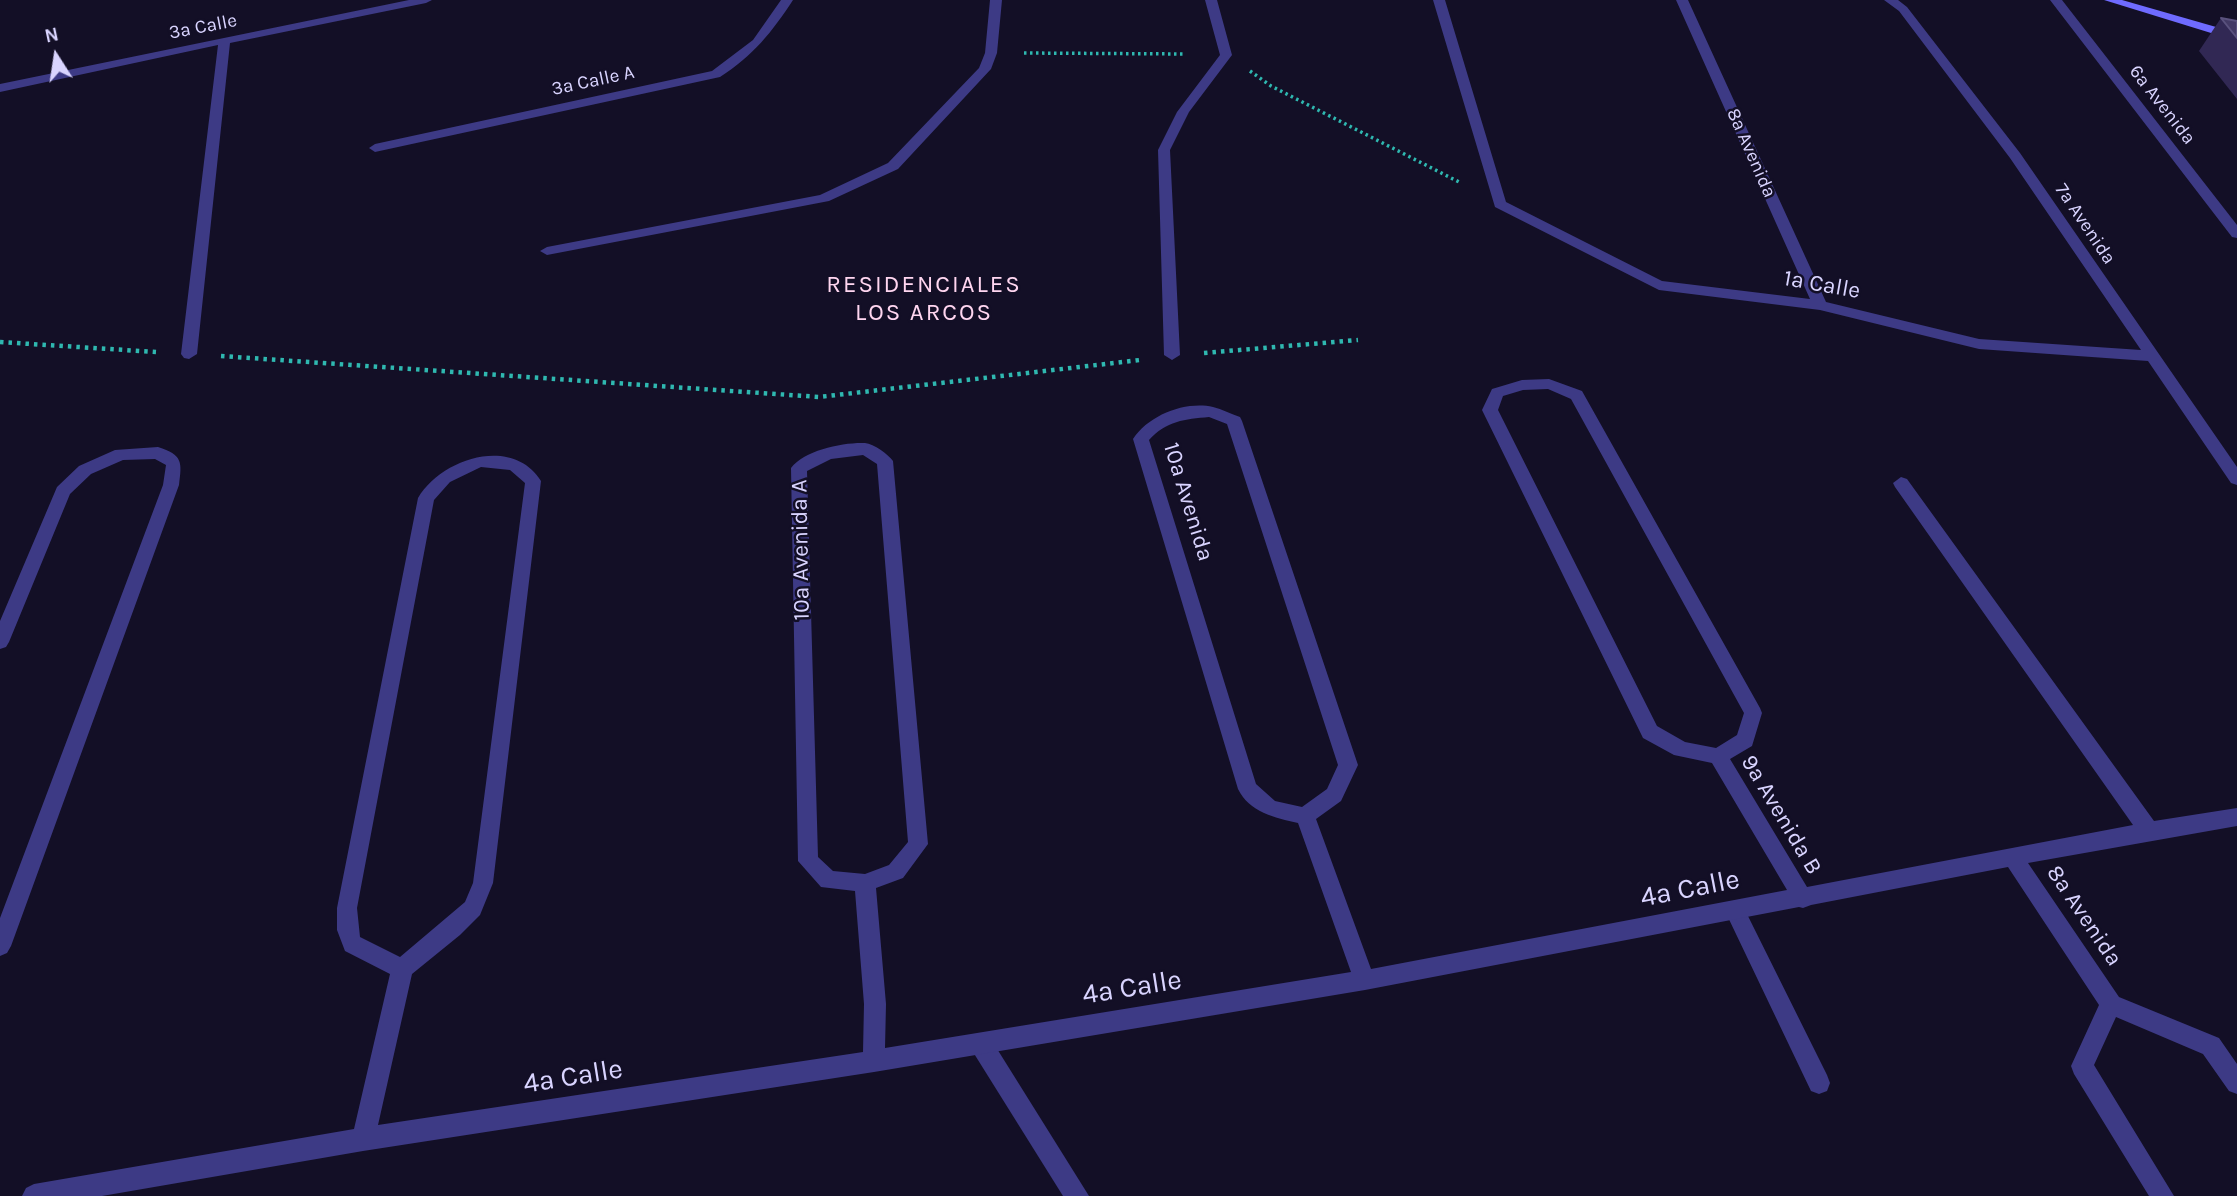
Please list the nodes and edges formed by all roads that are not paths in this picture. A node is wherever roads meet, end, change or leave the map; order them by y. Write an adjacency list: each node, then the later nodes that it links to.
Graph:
1 (426, 0): 11 (street, 3a Calle)
2 (787, 0): 13 (street, 3a Calle A)
3 (996, 0): 15 (street)
4 (1211, 0): 18 (street)
5 (1439, 0): 16 (street, 1a Calle)
6 (1682, 0): 16 (street, 8a Avenida)
7 (1890, 0): 19 (street, 7a Avenida)
8 (2056, 0): 14 (street, 6a Avenida)
9 (2110, 0): 10 (main road)
10 (2237, 37)
11 (224, 41): 12 (street, 3a Calle); 17 (street)
12 (0, 88)
13 (375, 148)
14 (2237, 234)
15 (547, 251)
16 (1820, 305): 19 (street, 1a Calle)
17 (189, 354)
18 (1172, 355)
19 (2153, 356): 20 (street, 7a Avenida)
20 (2237, 479)
21 (1901, 483): 26 (street)
22 (0, 642): 31 (street)
23 (1718, 757): 23 (street); 29 (street, 9a Avenida B)
24 (1305, 816): 24 (street, 10a Avenida); 33 (street)
25 (2237, 817): 26 (street, 4a Calle)
26 (2149, 831): 27 (street, 4a Calle)
27 (2013, 858): 29 (street, 4a Calle); 34 (street, 8a Avenida)
28 (865, 883): 28 (street, 10a Avenida A); 36 (street)
29 (1803, 899): 30 (street, 4a Calle)
30 (1735, 911): 33 (street, 4a Calle); 37 (street)
31 (0, 946)
32 (402, 969): 32 (street); 39 (street)
33 (1365, 981): 35 (street, 4a Calle)
34 (2111, 1004): 38 (street); 42 (street)
35 (981, 1044): 36 (street, 4a Calle); 41 (street)
36 (874, 1061): 39 (street, 4a Calle)
37 (1819, 1083)
38 (2237, 1083)
39 (363, 1139): 40 (street, 4a Calle)
40 (34, 1196)
41 (1077, 1196)
42 (2162, 1196)

